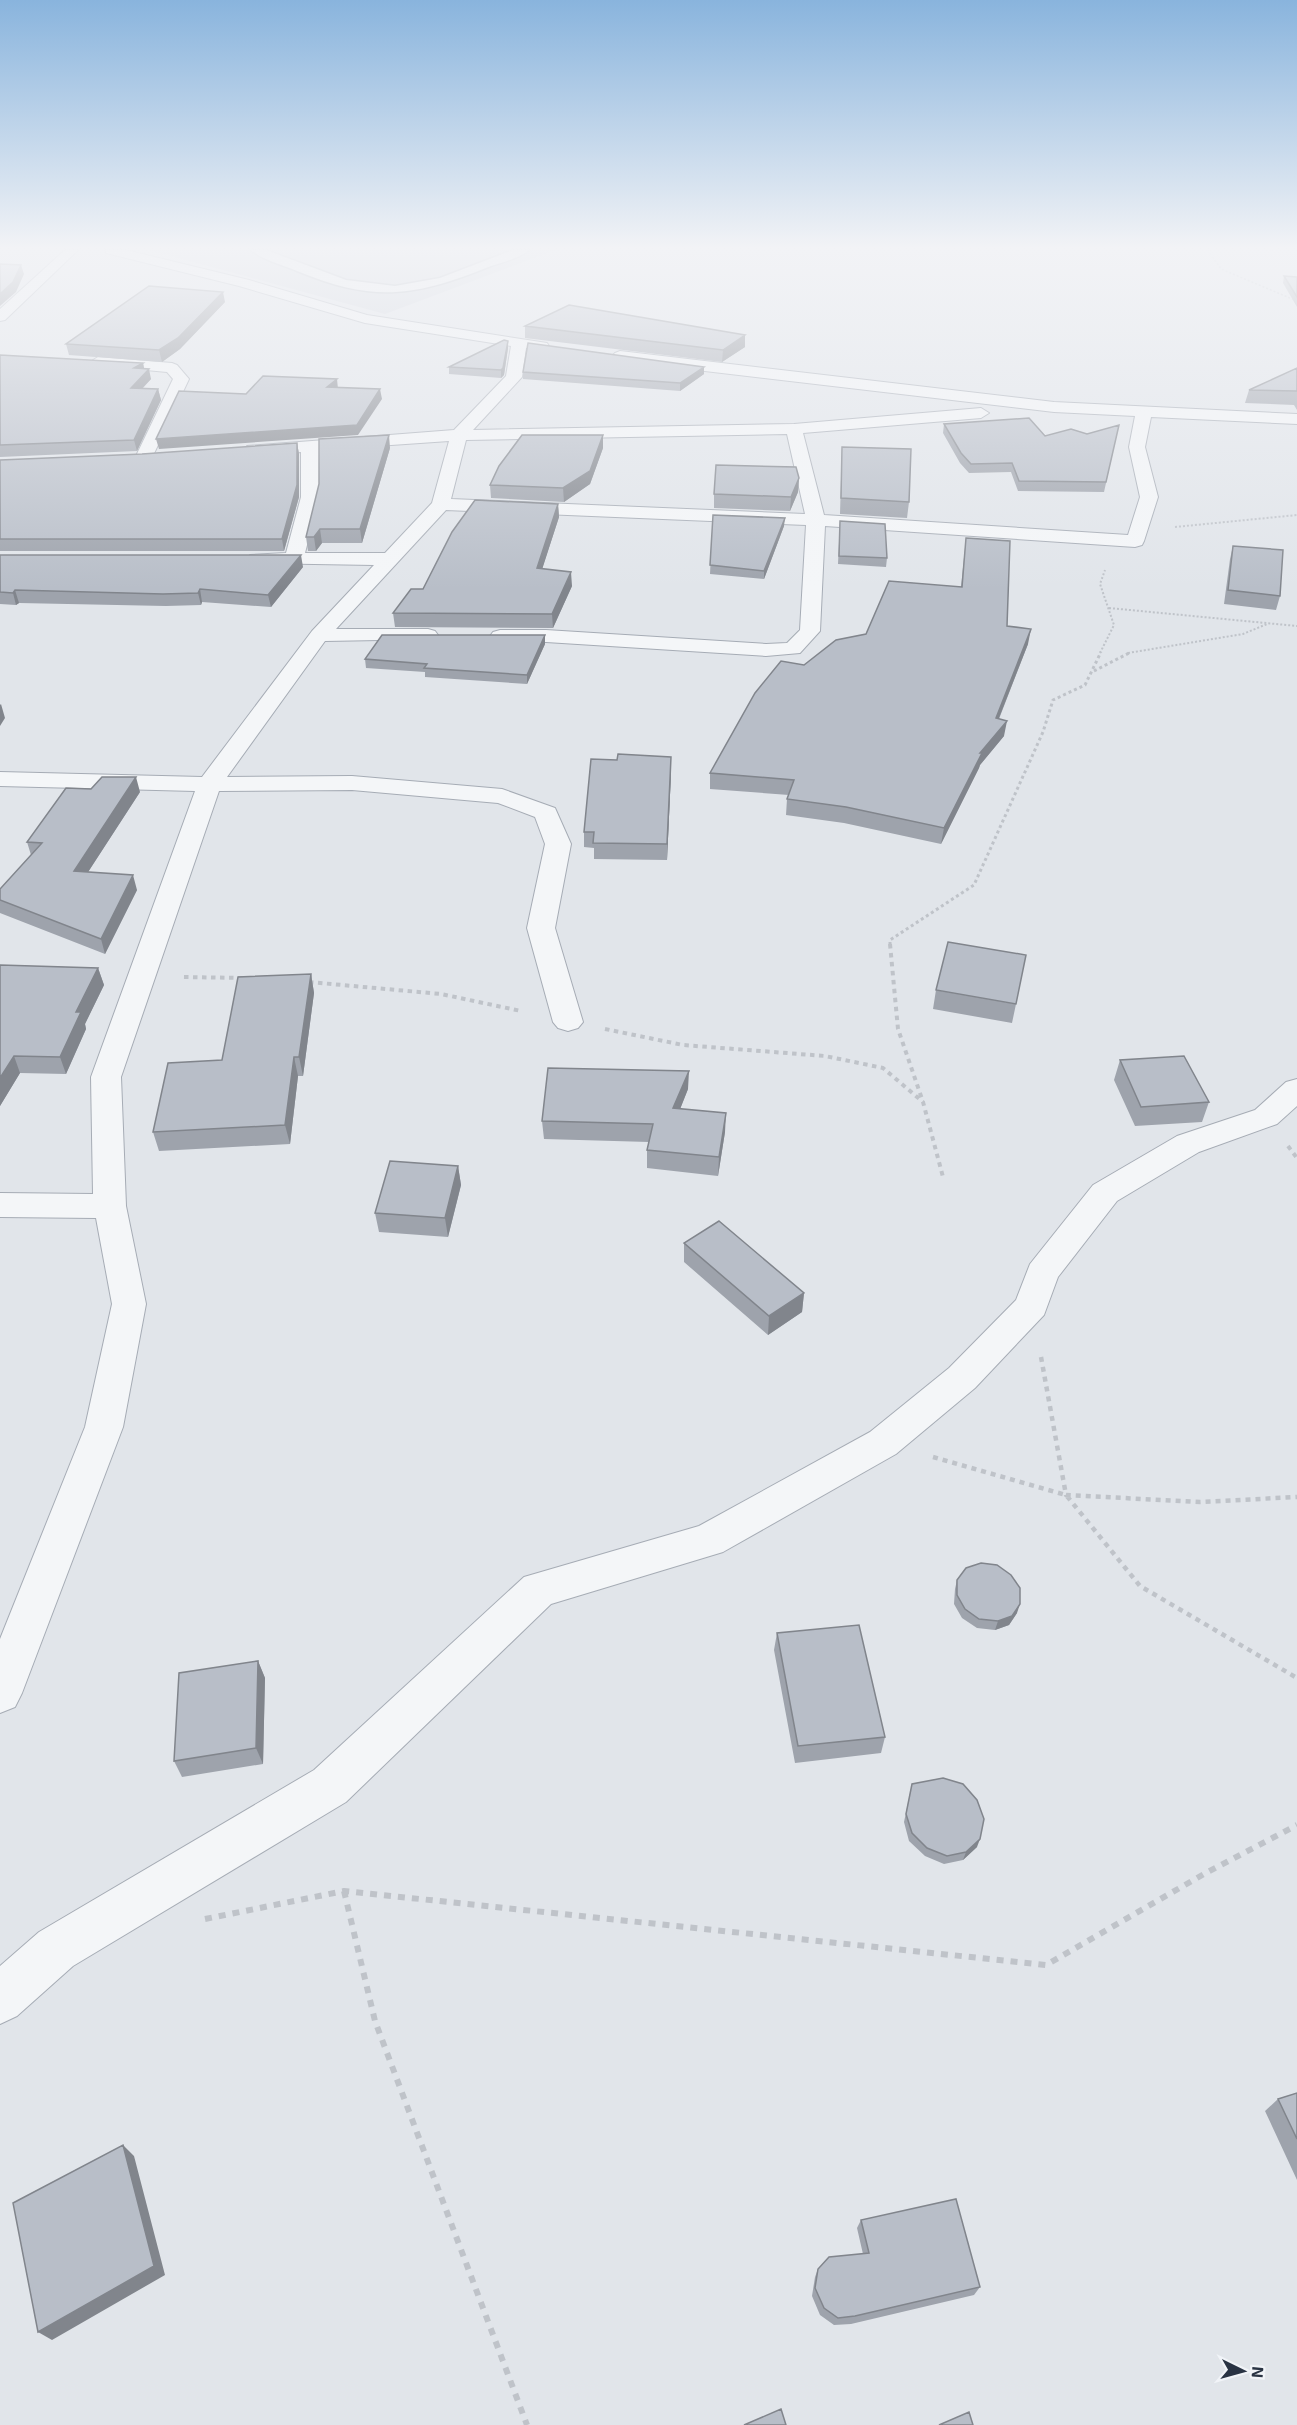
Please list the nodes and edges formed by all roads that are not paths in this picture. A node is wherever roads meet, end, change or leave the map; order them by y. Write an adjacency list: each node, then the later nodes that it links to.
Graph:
1 (107, 363): 12 (street)
2 (516, 363): 8 (street)
3 (685, 363): 4 (street)
4 (1054, 407): 5 (street); 7 (street)
5 (1144, 412): 6 (street); 15 (street)
6 (1297, 419)
7 (794, 429): 8 (street); 15 (street)
8 (459, 435): 9 (street); 14 (street)
9 (310, 446): 10 (street); 17 (street)
10 (239, 451)
11 (168, 456): 12 (street)
12 (144, 458): 13 (street)
13 (122, 459)
14 (441, 504): 15 (street); 18 (street)
15 (816, 520): 21 (street)
16 (235, 559): 17 (street)
17 (294, 559): 18 (street)
18 (390, 559): 19 (street)
19 (319, 635): 20 (street); 23 (street)
20 (451, 636)
21 (475, 636)
22 (0, 779): 23 (street)
23 (209, 784): 24 (street); 27 (street)
24 (568, 1022)
25 (1297, 1089): 29 (street)
26 (0, 1205): 27 (street)
27 (110, 1206): 28 (street)
28 (0, 1693)
29 (0, 1999)

